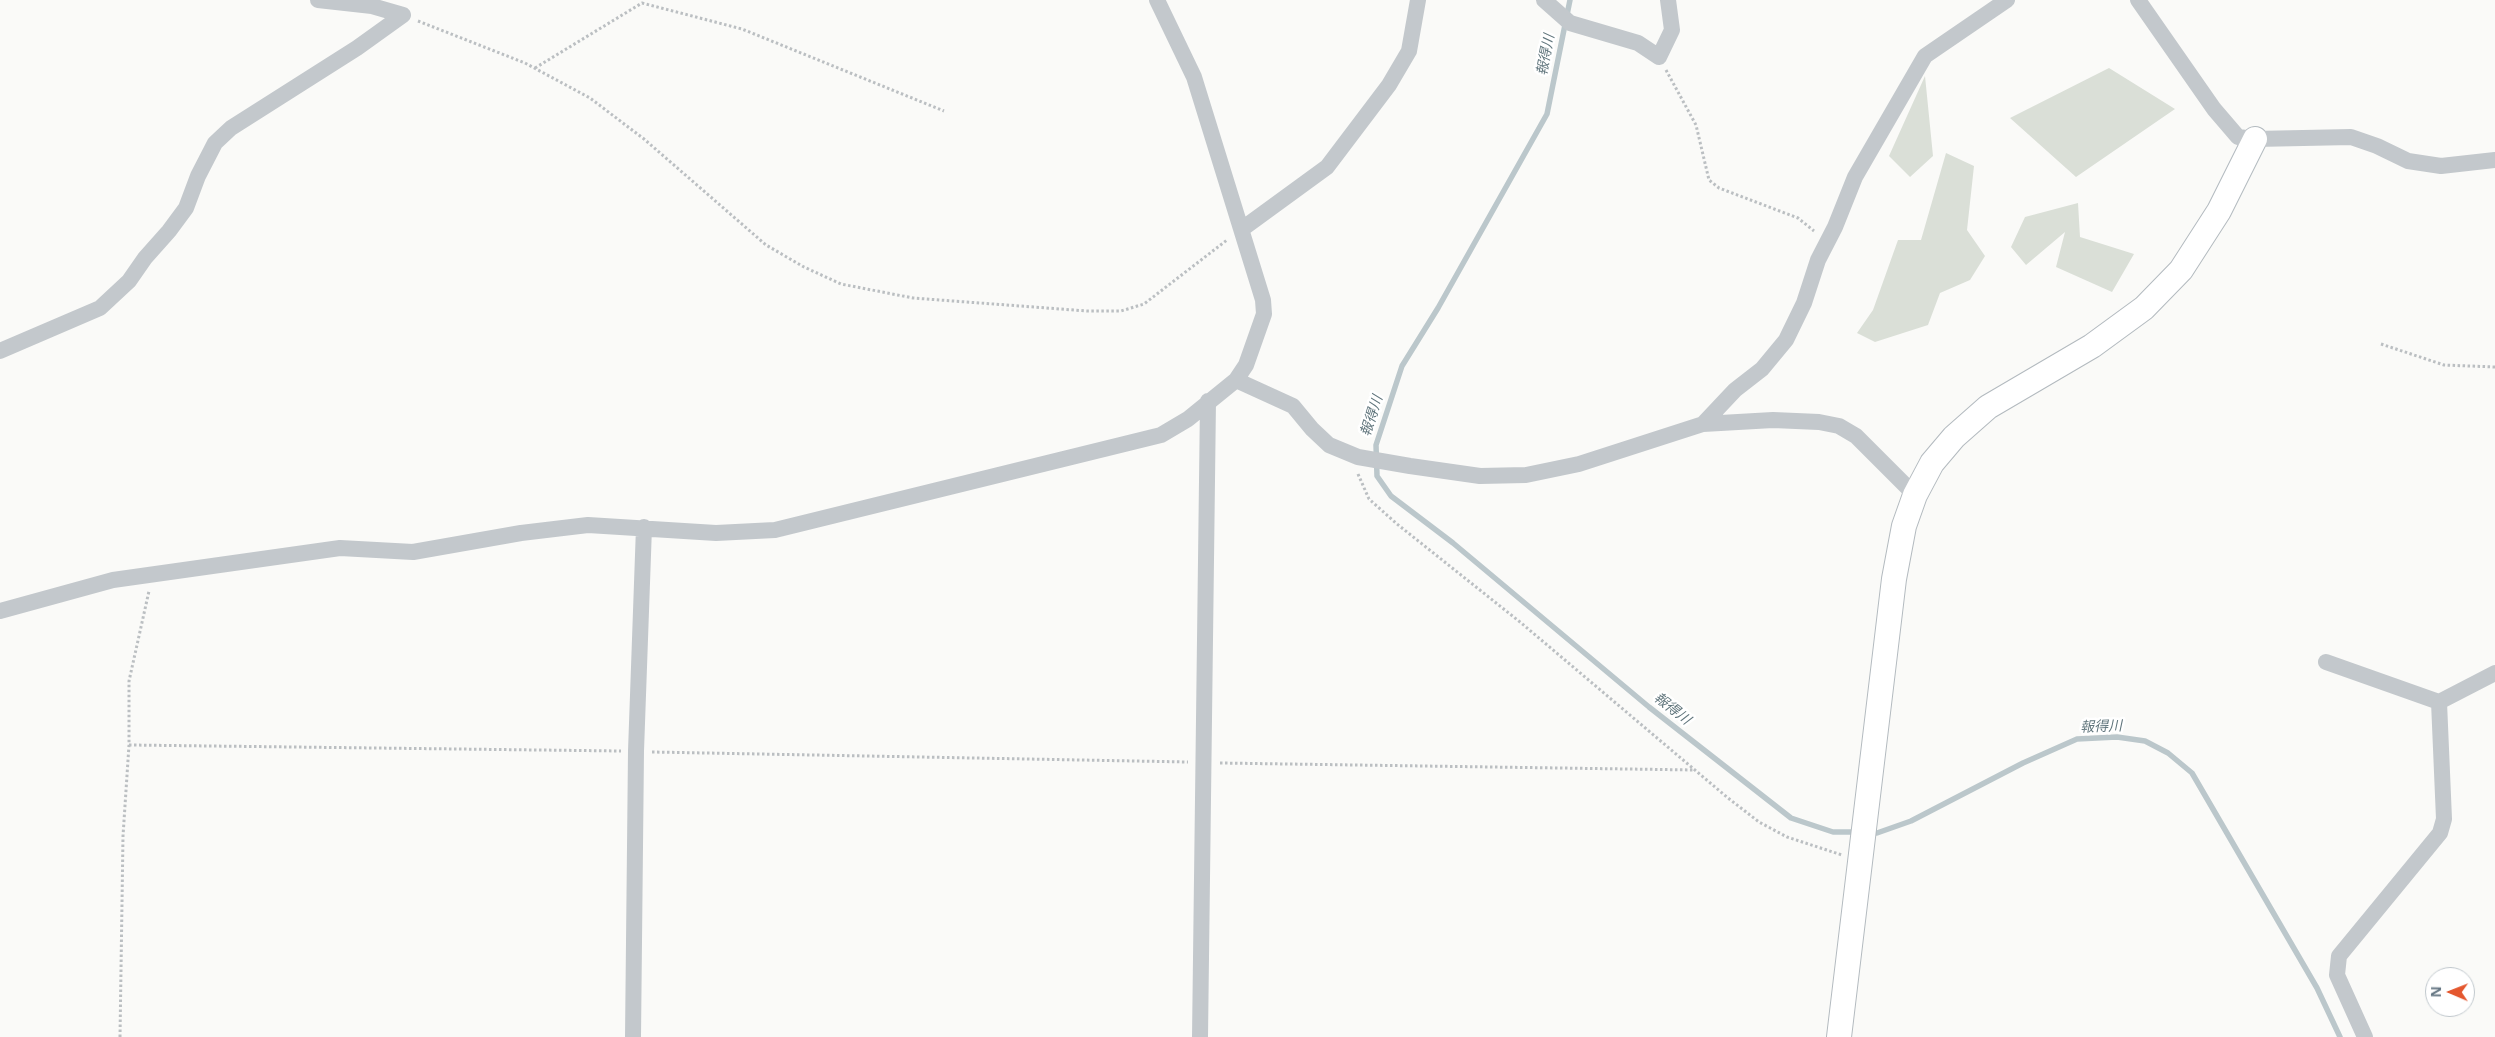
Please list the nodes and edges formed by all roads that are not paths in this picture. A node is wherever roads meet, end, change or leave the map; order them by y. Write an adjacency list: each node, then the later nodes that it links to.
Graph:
1 (318, 0): 11 (street)
2 (1157, 0): 10 (street)
3 (1418, 0): 10 (street)
4 (1544, 0): 5 (street)
5 (1668, 0)
6 (2007, 0): 14 (street)
7 (2138, 0): 8 (street)
8 (2255, 139): 9 (street); 15 (street)
9 (2495, 160)
10 (1242, 229): 12 (street)
11 (0, 351)
12 (1236, 380): 13 (street); 14 (street)
13 (1208, 401): 16 (street); 22 (street)
14 (1703, 424): 15 (street)
15 (1915, 494): 23 (street)
16 (644, 527): 17 (street); 21 (street)
17 (0, 611)
18 (2326, 662): 20 (street)
19 (2495, 673): 20 (street)
20 (2439, 702): 24 (street)
21 (632, 1037)
22 (1200, 1037)
23 (1839, 1037)
24 (2365, 1037)

